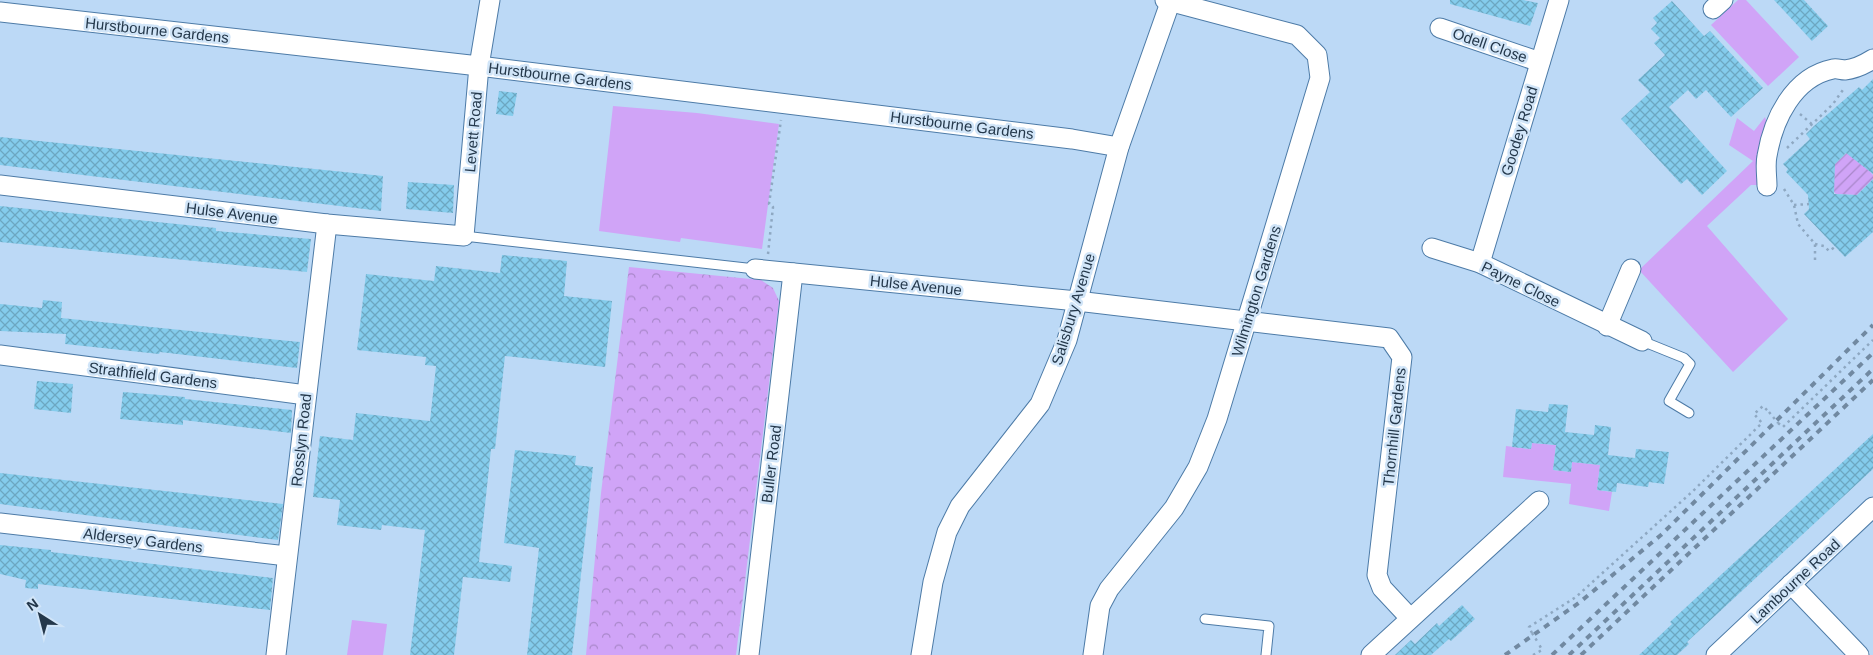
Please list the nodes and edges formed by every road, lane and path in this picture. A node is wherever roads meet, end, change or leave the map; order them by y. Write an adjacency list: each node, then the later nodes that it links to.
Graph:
1 (490, 0): 8 (street, Levett Road)
2 (1169, 0): 11 (street, Salisbury Avenue); 28 (street, Wilmington Gardens)
3 (1559, 0): 7 (street, Goodey Road)
4 (0, 12): 8 (street, Hurstbourne Gardens)
5 (1440, 28): 7 (street, Odell Close)
6 (1873, 59): 14 (street)
7 (1540, 62): 23 (street, Goodey Road)
8 (479, 66): 10 (street, Hurstbourne Gardens); 18 (street, Levett Road)
9 (1848, 84): 12 (path)
10 (783, 103): 11 (street, Hurstbourne Gardens); 25 (path)
11 (1119, 147): 27 (street, Salisbury Avenue)
12 (1781, 154)
13 (0, 185): 17 (street, Hulse Avenue)
14 (1775, 187): 16 (path)
15 (1808, 204): 16 (path)
16 (1794, 205): 19 (path)
17 (327, 224): 18 (street, Hulse Avenue); 33 (street, Rosslyn Road)
18 (464, 236): 25 (lane)
19 (1815, 244): 20 (path); 22 (path)
20 (1835, 247)
21 (1432, 248): 23 (street, Payne Close)
22 (1814, 260)
23 (1480, 263): 29 (street, Payne Close)
24 (1631, 268): 29 (street)
25 (761, 270): 26 (street, Hulse Avenue)
26 (793, 273): 27 (street, Hulse Avenue); 43 (street, Buller Road)
27 (1076, 301): 28 (street, Thornhill Gardens); 44 (street, Salisbury Avenue)
28 (1247, 320): 40 (street, Thornhill Gardens); 45 (street, Wilmington Gardens)
29 (1607, 326): 31 (street, Payne Close)
30 (1873, 340): 48 (path, bridge)
31 (1642, 341): 34 (lane)
32 (0, 355): 33 (street, Strathfield Gardens)
33 (306, 395): 38 (street, Rosslyn Road)
34 (1689, 413)
35 (1538, 501): 40 (street)
36 (1873, 507): 39 (street, Lambourne Road)
37 (0, 523): 38 (street, Aldersey Gardens)
38 (286, 556): 42 (street, Rosslyn Road)
39 (1791, 584): 49 (street, Lambourne Road); 50 (street)
40 (1410, 618): 47 (street)
41 (1205, 619): 46 (lane)
42 (276, 655)
43 (749, 655)
44 (921, 655)
45 (1093, 655)
46 (1266, 655)
47 (1371, 655)
48 (1533, 655)
49 (1716, 655)
50 (1859, 655)

